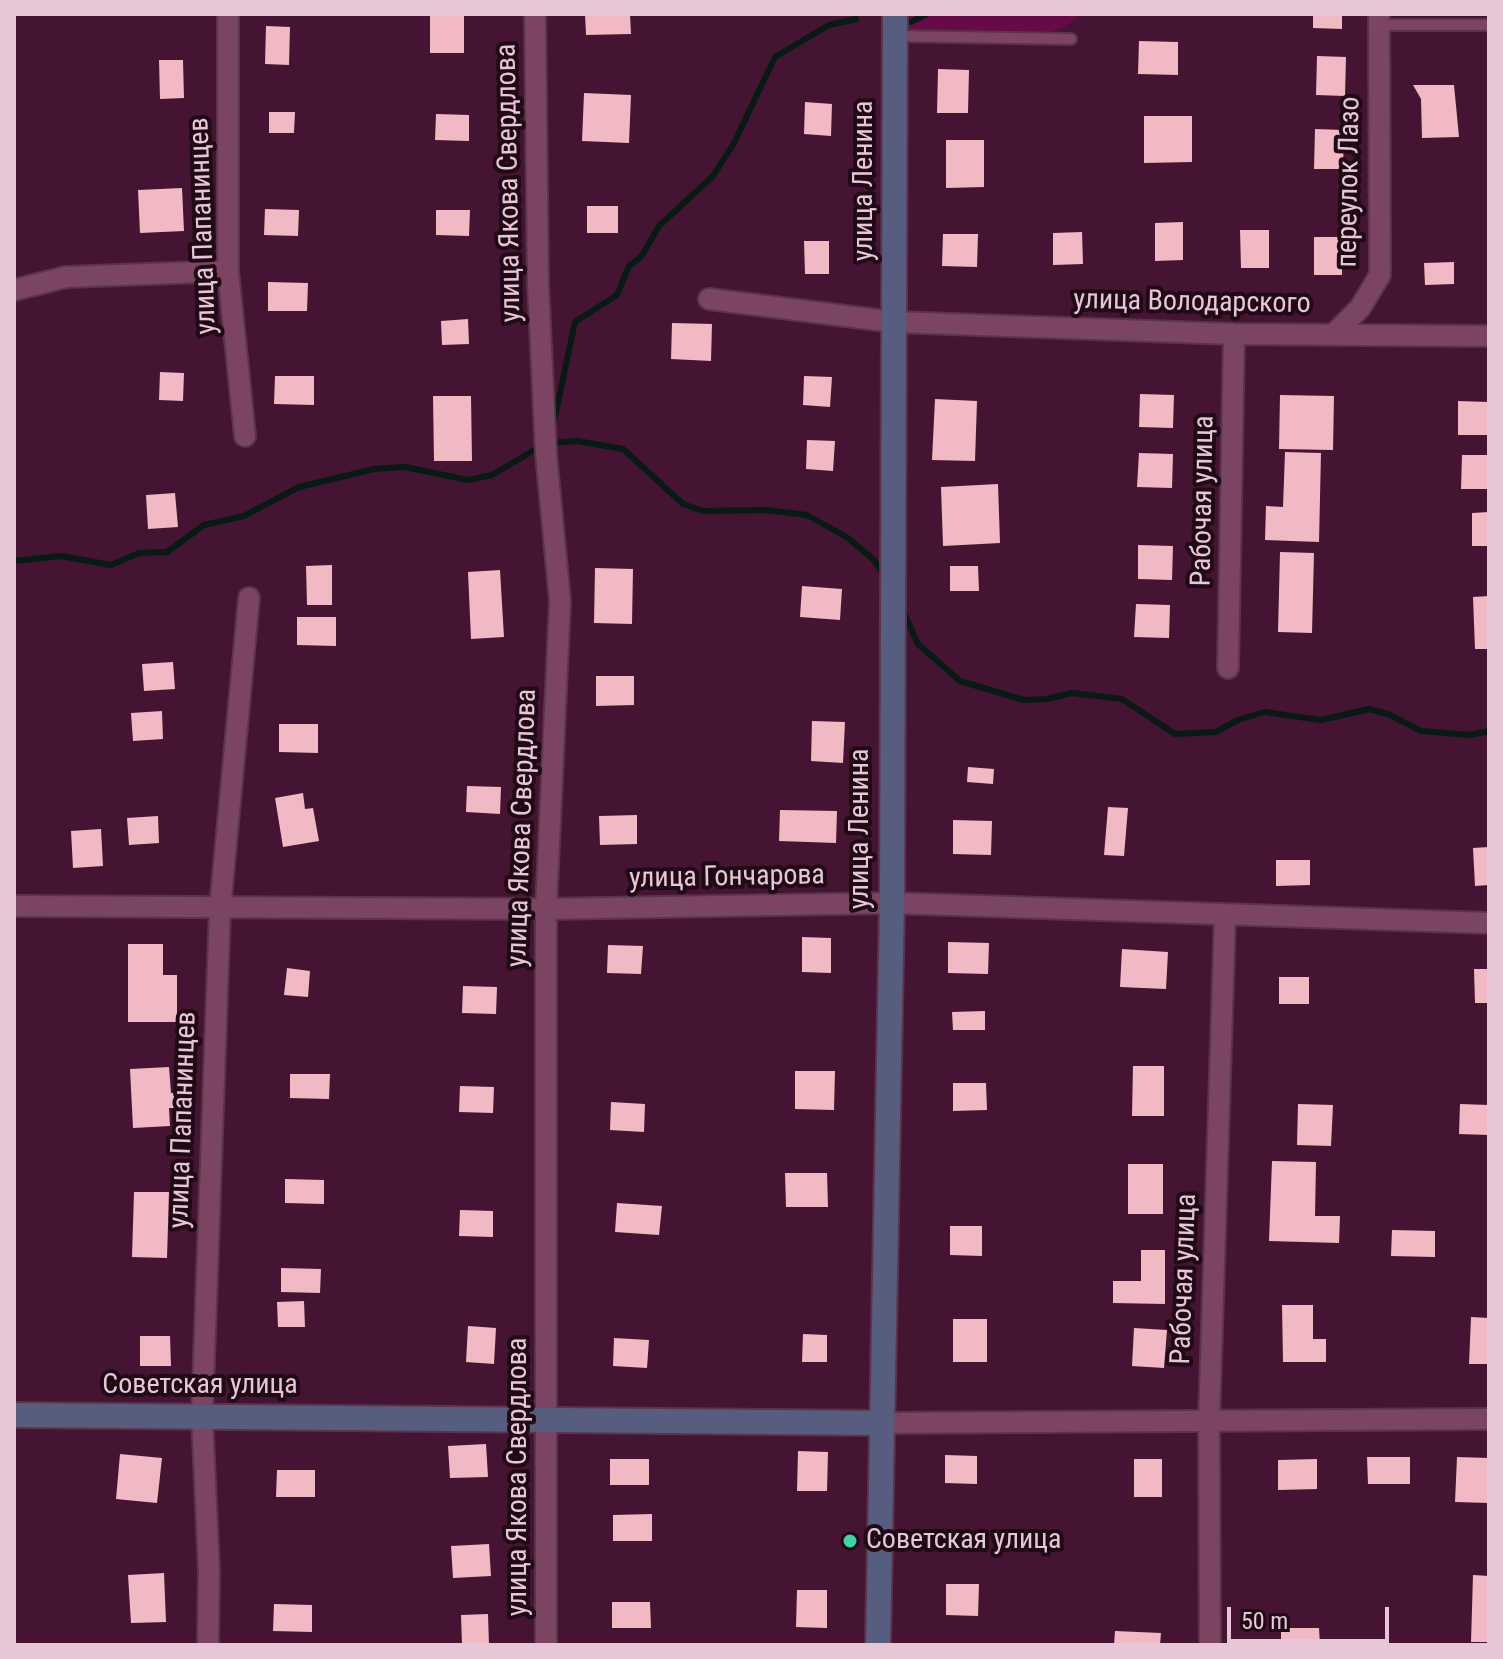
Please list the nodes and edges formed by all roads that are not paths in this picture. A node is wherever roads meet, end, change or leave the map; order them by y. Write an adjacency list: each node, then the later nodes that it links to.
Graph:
1 (228, 14): 7 (street, улица Папанинцев)
2 (535, 14): 20 (street, улица Якова Свердлова)
3 (1379, 20): 5 (lane); 12 (street, переулок Лазо)
4 (896, 25): 6 (lane); 10 (main road, улица Ленина)
5 (1489, 25)
6 (1071, 39)
7 (228, 271): 8 (street); 14 (street, улица Папанинцев)
8 (14, 290)
9 (709, 299): 10 (street, улица Володарского)
10 (894, 322): 11 (street, улица Володарского); 17 (main road, улица Ленина)
11 (1234, 334): 12 (street, улица Володарского); 16 (street, Рабочая улица)
12 (1333, 335): 13 (street, улица Володарского)
13 (1489, 336)
14 (245, 436)
15 (249, 598): 19 (street, улица Папанинцев)
16 (1228, 668)
17 (892, 903): 20 (street, улица Гончарова); 21 (street, улица Гончарова); 28 (main road, улица Ленина)
18 (14, 906): 19 (street, улица Гончарова)
19 (220, 908): 20 (street, улица Гончарова); 24 (street, улица Папанинцев)
20 (546, 909): 25 (street, улица Якова Свердлова)
21 (1225, 916): 22 (street, улица Гончарова); 27 (street, Рабочая улица)
22 (1489, 923)
23 (14, 1415): 24 (main road, Советская улица)
24 (202, 1416): 25 (main road, Советская улица); 29 (street, улица Папанинцев)
25 (548, 1418): 28 (main road, Советская улица); 30 (street, улица Якова Свердлова)
26 (1489, 1419): 27 (street, Советская улица)
27 (1209, 1421): 28 (street, Советская улица); 32 (street, Рабочая улица)
28 (880, 1423): 31 (main road, улица Ленина)
29 (208, 1645)
30 (546, 1645)
31 (878, 1645)
32 (1210, 1645)

